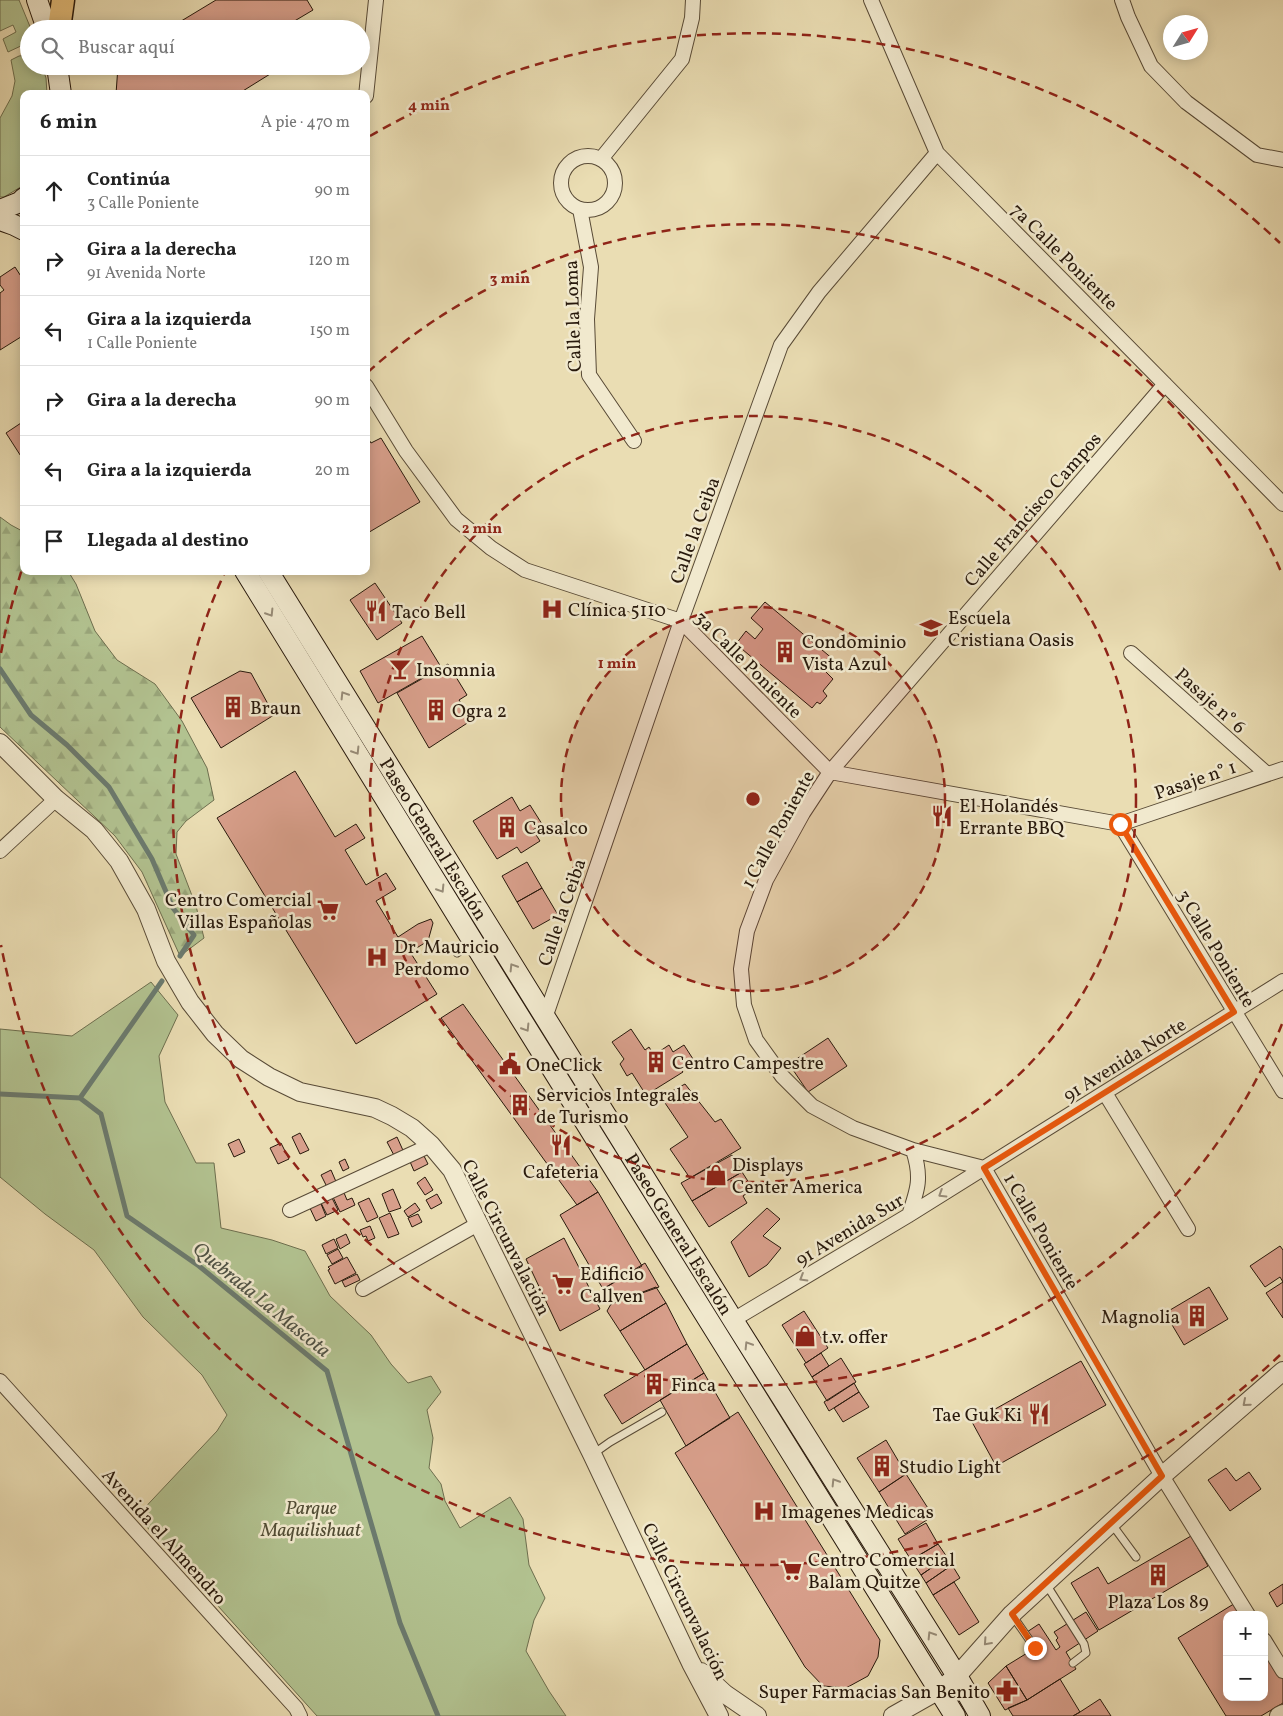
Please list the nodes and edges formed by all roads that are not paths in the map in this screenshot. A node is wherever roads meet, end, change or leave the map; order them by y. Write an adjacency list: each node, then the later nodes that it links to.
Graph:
1 (37, 0): 7 (main road)
2 (63, 0): 8 (main road)
3 (376, 0): 9 (street)
4 (693, 0): 15 (street)
5 (871, 0): 14 (street, 7a Calle Poniente)
6 (1122, 0): 16 (street)
7 (44, 20)
8 (60, 20)
9 (370, 58)
10 (58, 75): 12 (main road)
11 (368, 75): 13 (street)
12 (60, 90)
13 (367, 90)
14 (937, 153): 22 (street, 7a Calle Poniente); 28 (street, Calle la Ceiba)
15 (601, 158): 18 (street); 18 (street)
16 (1283, 160)
17 (20, 200): 19 (main road)
18 (580, 209): 24 (street, Calle la Loma)
19 (0, 210)
20 (0, 220): 21 (main road)
21 (20, 228)
22 (1165, 384): 25 (street, 7a Calle Poniente); 32 (street, Calle Francisco Campos)
23 (370, 392): 28 (street, 3a Calle Poniente)
24 (634, 440)
25 (1283, 504)
26 (247, 575): 67 (main road, Paseo General Escalón, one-way to 67)
27 (270, 575): 39 (main road, Paseo General Escalón, one-way to 27)
28 (681, 621): 32 (street, 3a Calle Poniente); 39 (street, Calle la Ceiba)
29 (1131, 653): 33 (street, Pasaje n° 6)
30 (0, 743): 34 (street, Calle Circunvalación)
31 (1283, 769): 33 (street, Pasaje n° 1)
32 (830, 772): 35 (street); 43 (street, 1 Calle Poniente)
33 (1267, 774): 35 (street, Pasaje n° 1)
34 (56, 799): 36 (street); 42 (street, Calle Circunvalación)
35 (1120, 824): 38 (street, 3 Calle Poniente)
36 (0, 851)
37 (1283, 982): 38 (street, 91 Avenida Norte)
38 (1234, 1012): 40 (street, 3 Calle Poniente); 41 (street, 91 Avenida Norte)
39 (545, 1018): 50 (main road, Paseo General Escalón)
40 (1283, 1091)
41 (1105, 1093): 44 (street, 91 Avenida Norte); 48 (street)
42 (431, 1145): 45 (street); 47 (street, Calle Circunvalación)
43 (913, 1150): 44 (street, 1 Calle Poniente); 46 (street)
44 (984, 1168): 46 (street, 91 Avenida Sur, one-way to 46); 55 (street, 1 Calle Poniente)
45 (290, 1210)
46 (909, 1215): 50 (street, 91 Avenida Sur, one-way to 50)
47 (478, 1224): 49 (street); 54 (street, Calle Circunvalación)
48 (1188, 1229)
49 (363, 1289)
50 (733, 1320): 66 (main road, Paseo General Escalón, one-way to 50)
51 (1283, 1371): 55 (street, one-way to 55)
52 (0, 1382): 69 (street, Avenida el Almendro)
53 (662, 1412): 54 (lane)
54 (592, 1454): 63 (street, Calle Circunvalación)
55 (1162, 1476): 56 (street); 59 (street, 1 Calle Poniente)
56 (1110, 1523): 57 (lane); 58 (street)
57 (1136, 1557)
58 (1045, 1583): 60 (street); 64 (lane)
59 (1245, 1611)
60 (1012, 1614): 62 (lane); 66 (street, one-way to 66)
61 (1268, 1647): 65 (street)
62 (1035, 1648)
63 (691, 1663): 70 (street, Calle Circunvalación); 71 (street)
64 (1073, 1663)
65 (1283, 1671)
66 (957, 1676): 67 (street); 74 (main road, Paseo General Escalón)
67 (939, 1690): 72 (street); 73 (main road, Paseo General Escalón)
68 (1283, 1714): 75 (street)
69 (300, 1716)
70 (719, 1716)
71 (757, 1716)
72 (893, 1716)
73 (955, 1716)
74 (980, 1716)
75 (1279, 1716)

